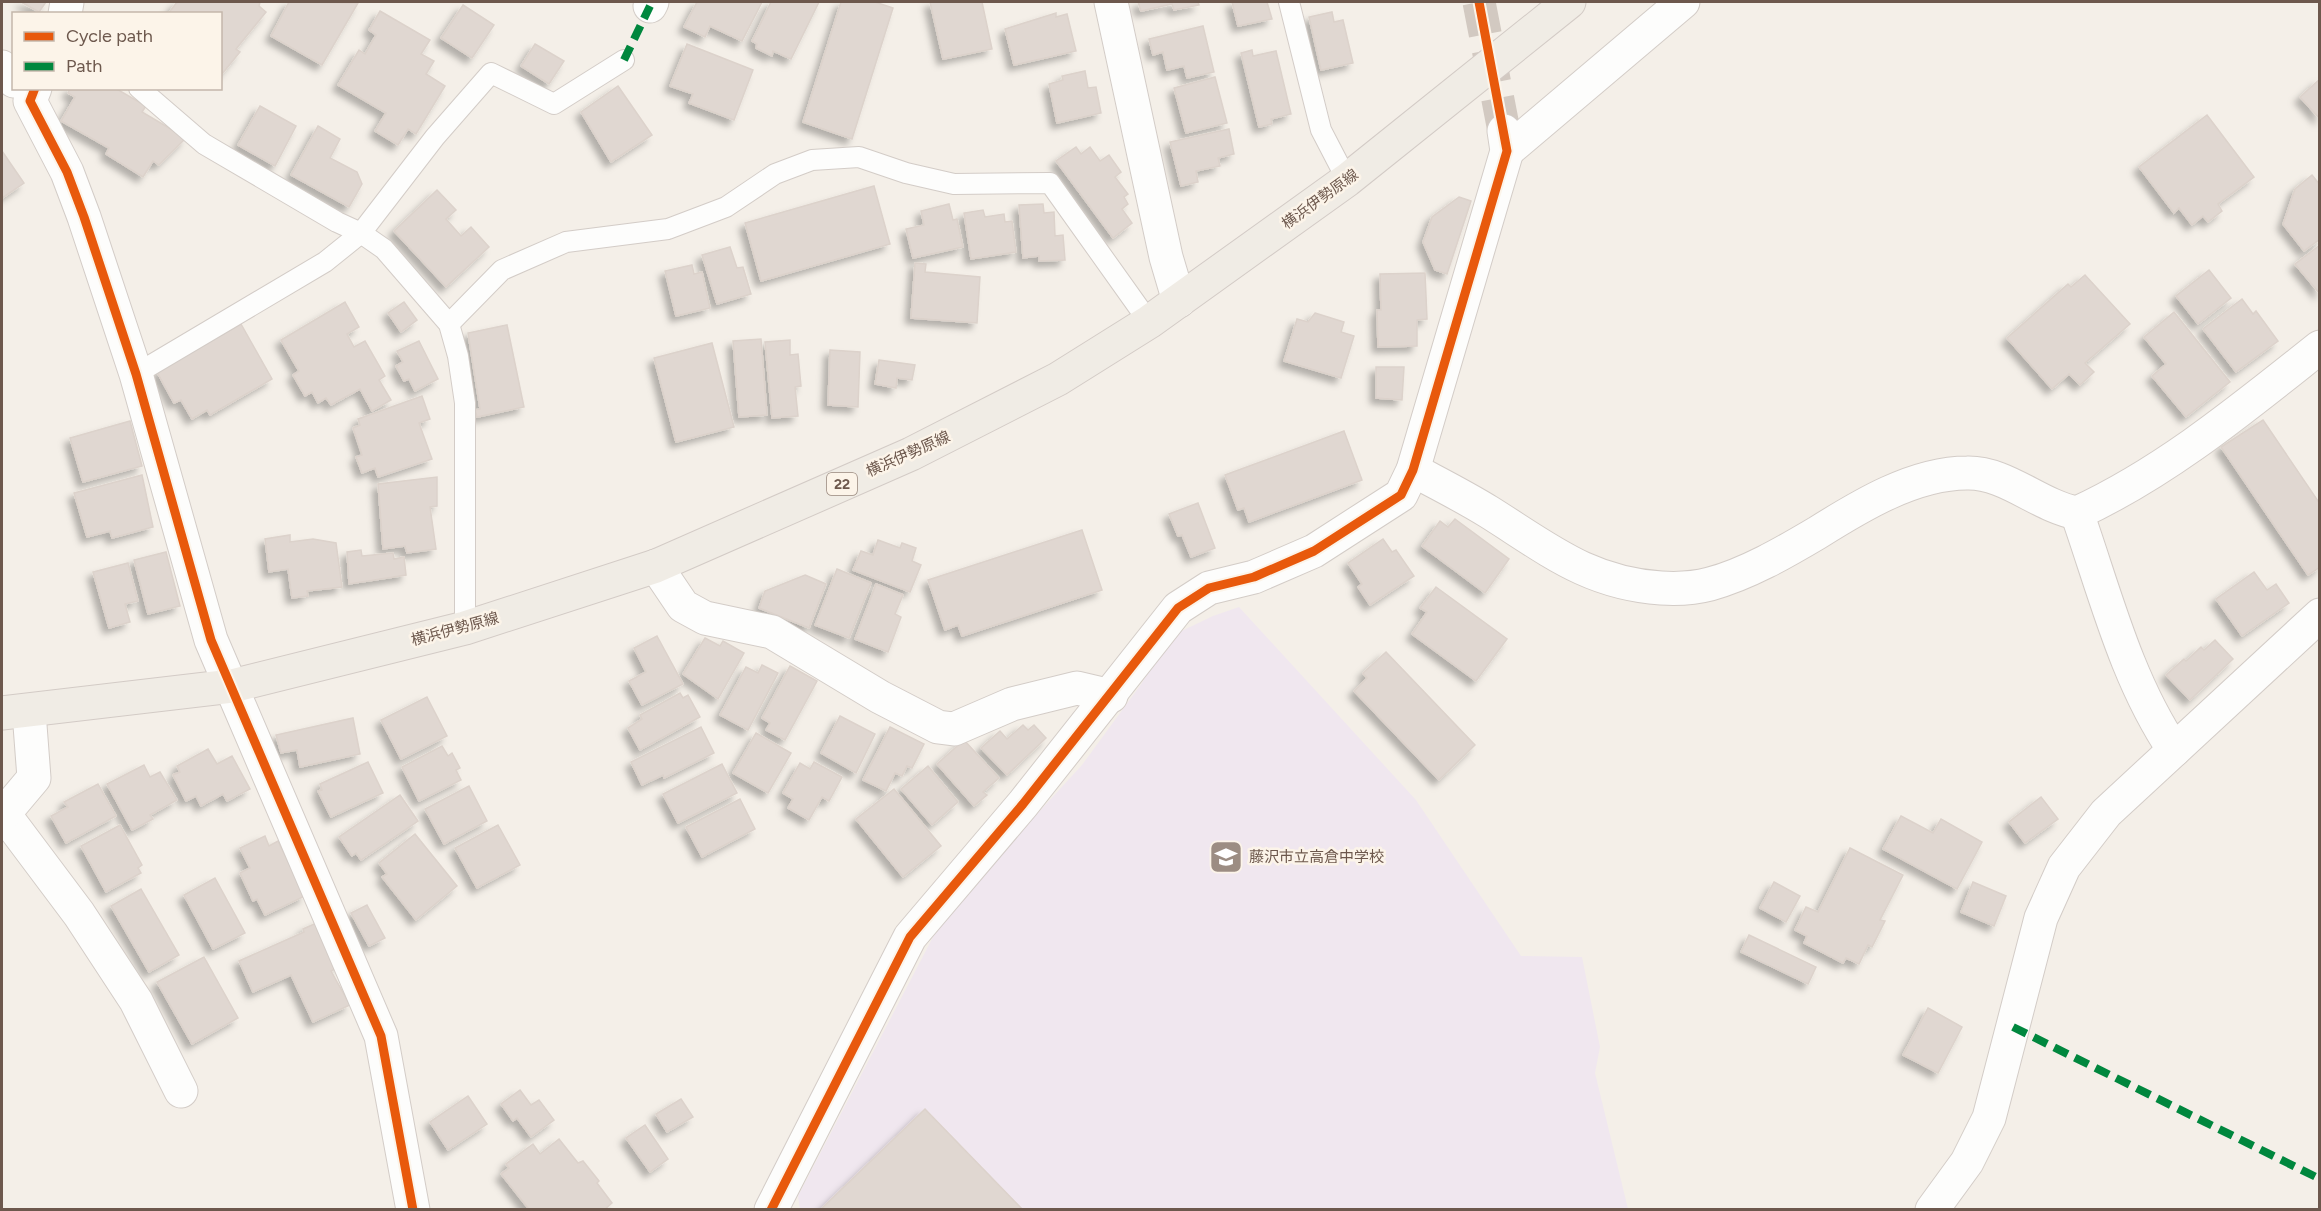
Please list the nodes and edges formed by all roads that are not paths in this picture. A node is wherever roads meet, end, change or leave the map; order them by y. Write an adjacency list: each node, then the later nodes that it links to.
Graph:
1 (1111, 2): 10 (street)
2 (1289, 2): 8 (lane)
3 (1569, 2): 8 (main road, 横浜伊勢原線 / 22)
4 (1683, 2): 15 (street)
5 (624, 60): 9 (lane)
6 (25, 90): 14 (street)
7 (141, 90): 9 (lane)
8 (1347, 180): 10 (main road, 横浜伊勢原線 / 22)
9 (361, 233): 12 (lane); 14 (lane)
10 (1179, 301): 11 (main road, 横浜伊勢原線 / 22)
11 (1149, 322): 12 (lane); 17 (main road, 横浜伊勢原線 / 22)
12 (449, 324): 19 (lane)
13 (2319, 347): 16 (street)
14 (136, 374): 20 (street)
15 (1413, 470): 16 (street); 21 (street)
16 (2077, 513): 23 (street)
17 (656, 566): 19 (main road, 横浜伊勢原線 / 22); 21 (street)
18 (2319, 615): 23 (street)
19 (465, 628): 20 (main road, 横浜伊勢原線 / 22)
20 (232, 686): 22 (main road, 横浜伊勢原線 / 22); 26 (street)
21 (1111, 696): 27 (street)
22 (15, 712): 24 (street)
23 (2174, 750): 28 (street)
24 (3, 815): 25 (street)
25 (181, 1091)
26 (413, 1209)
27 (770, 1209)
28 (1932, 1209)

